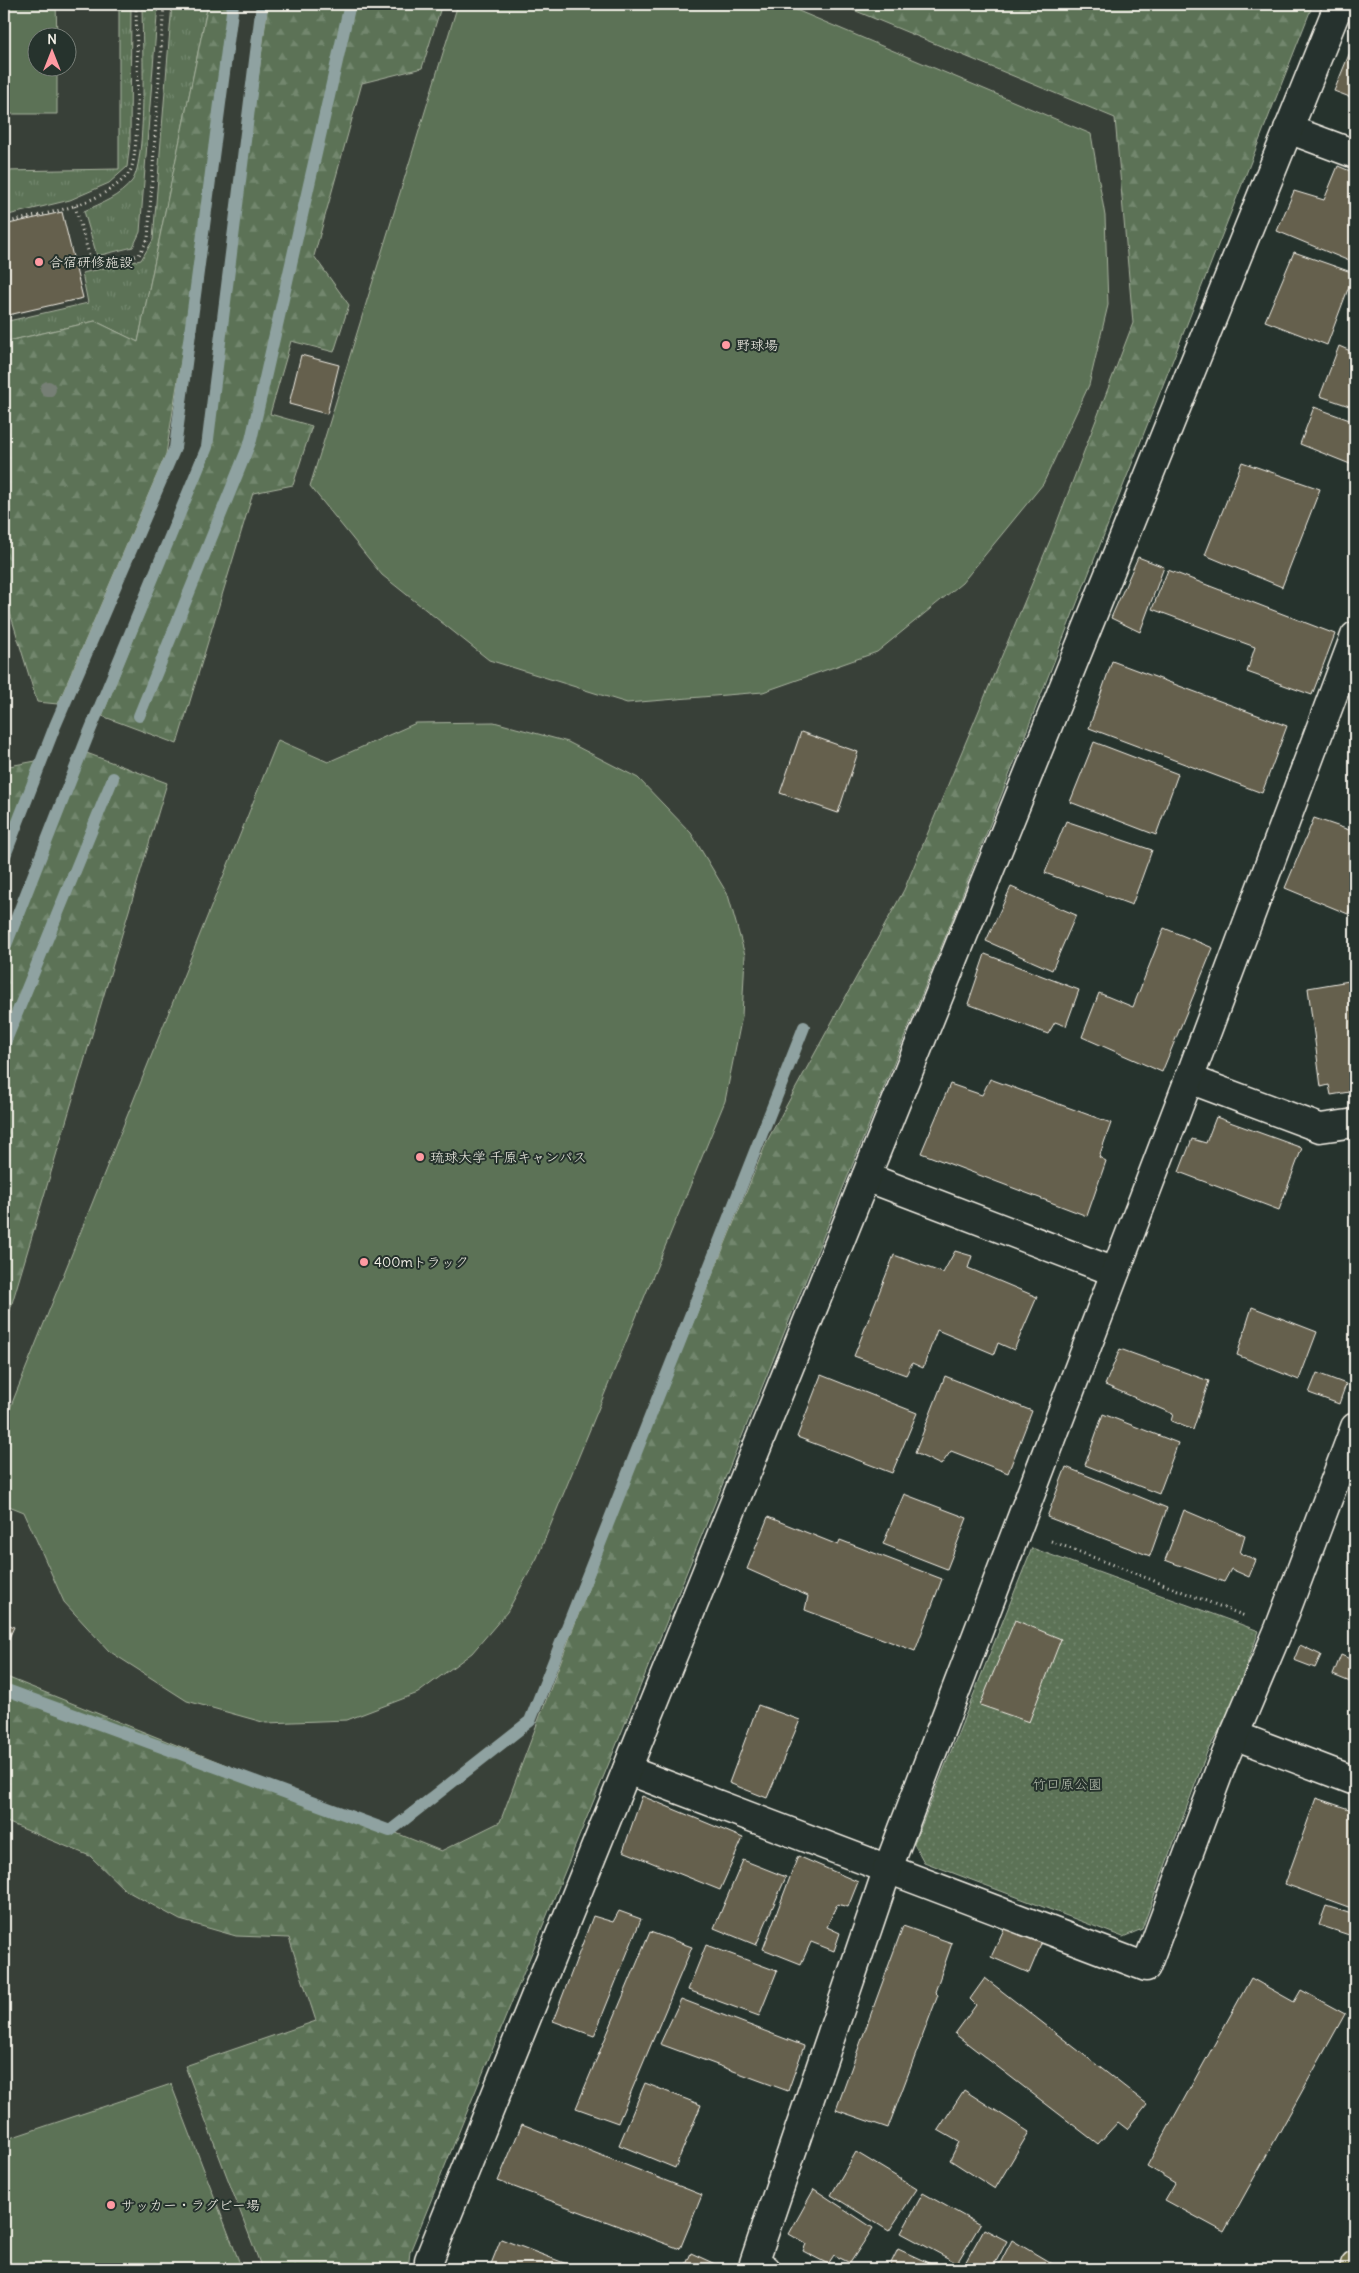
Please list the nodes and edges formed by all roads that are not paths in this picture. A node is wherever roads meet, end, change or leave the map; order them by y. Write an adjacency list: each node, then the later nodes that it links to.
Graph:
1 (1339, 4): 2 (street)
2 (1288, 129): 3 (street); 7 (street)
3 (1355, 154)
4 (1355, 636): 5 (street)
5 (1190, 1078): 6 (street); 8 (street)
6 (1355, 1123)
7 (866, 1177): 8 (street); 11 (street)
8 (1115, 1272): 13 (street)
9 (1355, 1427): 10 (street)
10 (1234, 1736): 12 (street); 13 (street)
11 (627, 1770): 13 (street); 15 (street)
12 (1355, 1781)
13 (888, 1868): 16 (street)
14 (1355, 2265): 17 (main road)
15 (429, 2269)
16 (766, 2269)
17 (1354, 2269)

